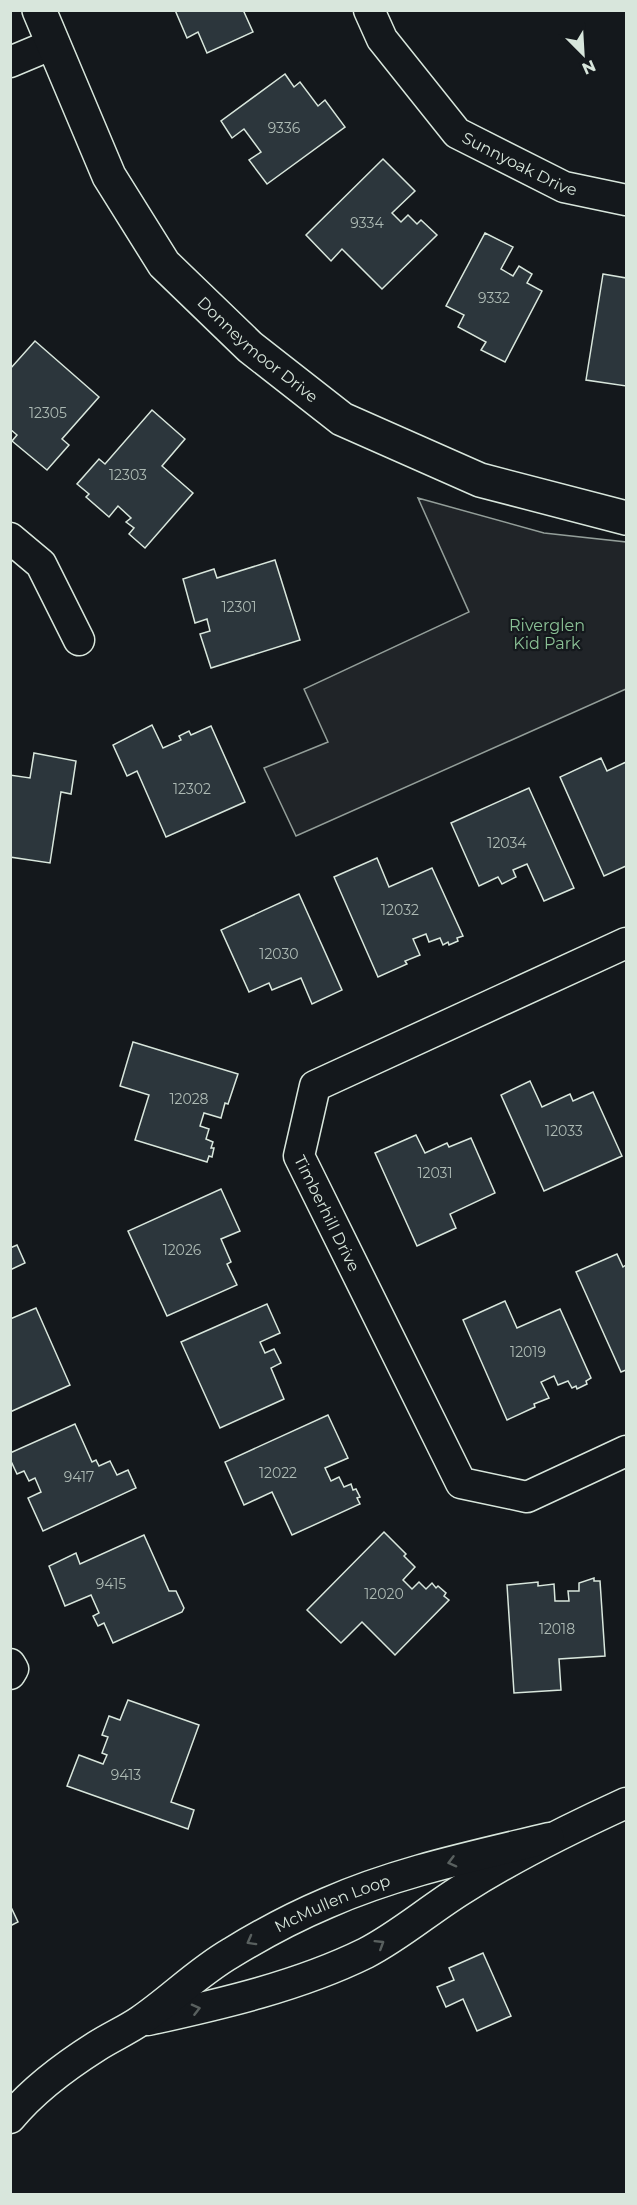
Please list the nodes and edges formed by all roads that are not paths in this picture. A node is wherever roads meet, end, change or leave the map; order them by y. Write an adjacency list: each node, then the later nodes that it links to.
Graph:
1 (39, 10): 3 (street, Donneymoor Drive)
2 (369, 10): 5 (street, Sunnyoak Drive)
3 (53, 44): 4 (street); 6 (street, Donneymoor Drive)
4 (10, 62)
5 (627, 200)
6 (627, 518)
7 (10, 538): 8 (street)
8 (79, 640)
9 (627, 943): 10 (street, Timberhill Drive)
10 (627, 1451)
11 (10, 1664): 12 (street)
12 (10, 1674)
13 (627, 1803): 14 (street, McMullen Loop)
14 (549, 1838): 15 (street, McMullen Loop, one-way to 14); 15 (street, McMullen Loop, one-way to 15)
15 (139, 2022): 16 (street, McMullen Loop)
16 (10, 2118)

